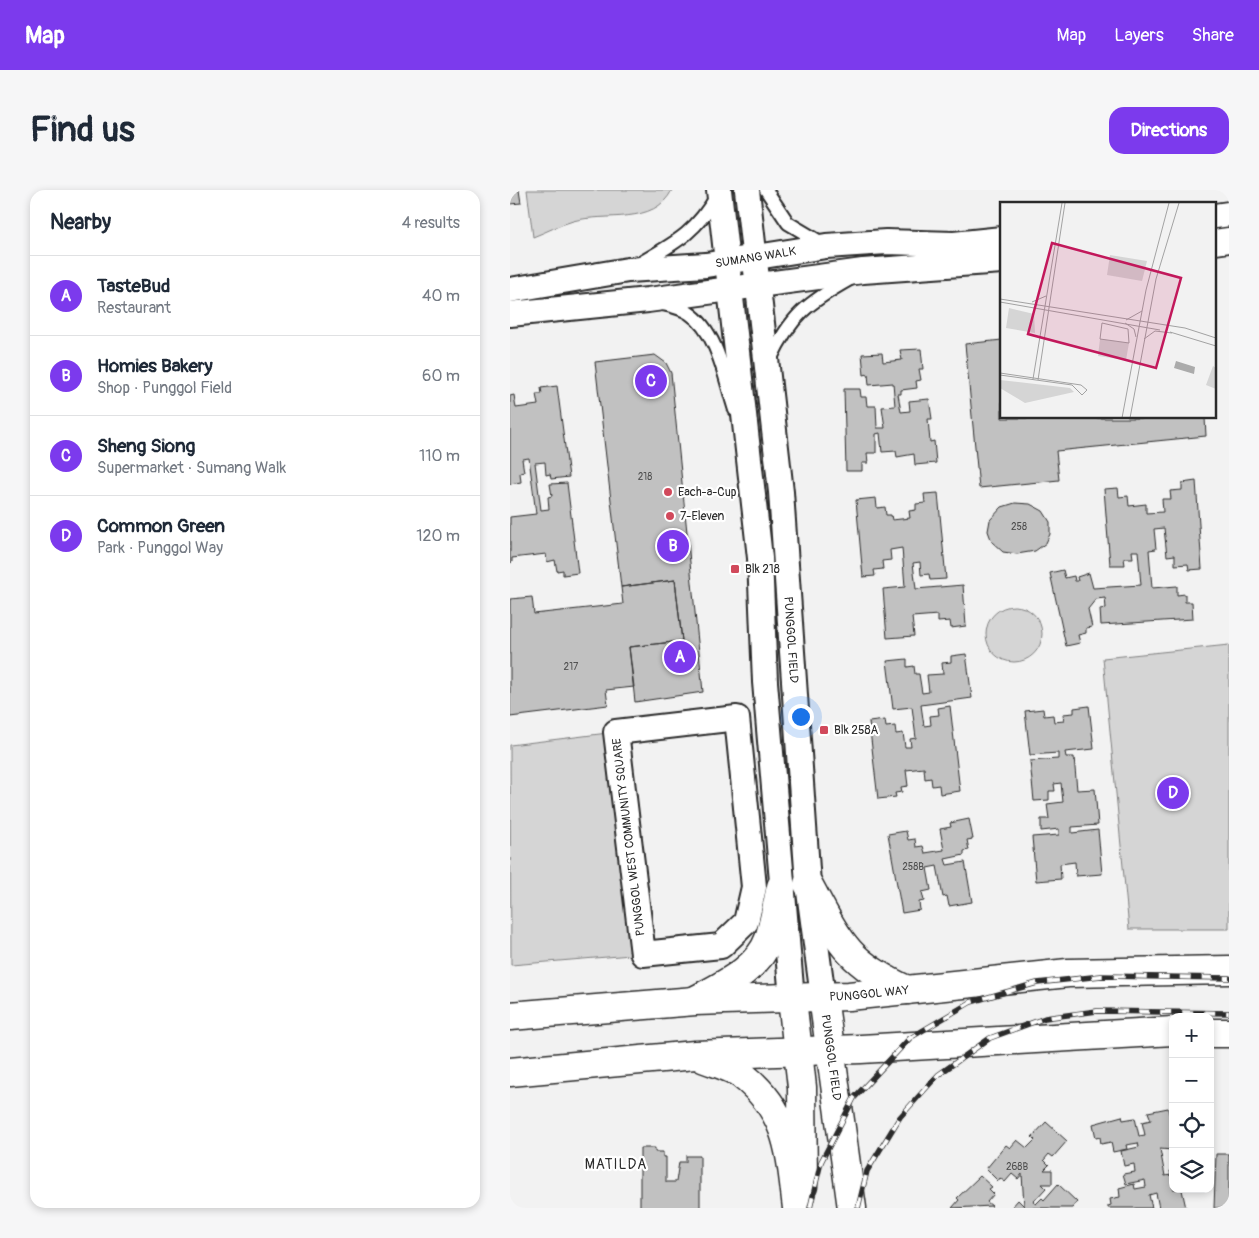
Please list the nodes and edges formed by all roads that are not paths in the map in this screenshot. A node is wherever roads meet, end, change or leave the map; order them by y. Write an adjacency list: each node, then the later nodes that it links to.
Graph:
1 (747, 190): 10 (street, PUNGGOL FIELD)
2 (766, 190): 9 (lane)
3 (719, 191): 11 (street); 13 (lane)
4 (1229, 214): 5 (street)
5 (1216, 216)
6 (1000, 239): 9 (street, SUMANG WALK)
7 (1229, 240): 8 (street)
8 (1216, 242)
9 (826, 246): 10 (street, SUMANG WALK)
10 (755, 256): 11 (street, SUMANG WALK); 15 (street, PUNGGOL FIELD)
11 (726, 261): 13 (street, SUMANG WALK); 16 (street)
12 (1000, 261): 14 (street)
13 (628, 270): 17 (street, SUMANG WALK)
14 (863, 271): 15 (street); 20 (lane)
15 (758, 284): 16 (street); 20 (street, PUNGGOL FIELD)
16 (728, 288): 18 (street); 21 (street)
17 (510, 290)
18 (648, 300): 19 (street); 21 (lane)
19 (510, 314)
20 (767, 366): 23 (street, PUNGGOL FIELD)
21 (746, 441): 24 (street)
22 (737, 718): 22 (street, PUNGGOL WEST COMMUNITY SQUARE)
23 (808, 884): 26 (main road); 27 (street, PUNGGOL FIELD)
24 (781, 887): 28 (street); 29 (main road)
25 (1229, 970): 26 (main road, PUNGGOL WAY)
26 (909, 990): 27 (main road, PUNGGOL WAY)
27 (823, 997): 28 (main road, PUNGGOL WAY); 35 (main road, PUNGGOL FIELD)
28 (792, 998): 29 (main road, PUNGGOL WAY); 34 (main road)
29 (695, 1001): 30 (main road, PUNGGOL WAY)
30 (510, 1016)
31 (1169, 1031): 35 (main road)
32 (1214, 1032): 33 (main road)
33 (1229, 1033)
34 (798, 1050): 35 (main road); 36 (main road); 39 (main road)
35 (831, 1050): 40 (main road, PUNGGOL FIELD)
36 (695, 1055): 37 (main road); 38 (main road)
37 (510, 1072)
38 (798, 1208)
39 (803, 1208)
40 (852, 1208)

